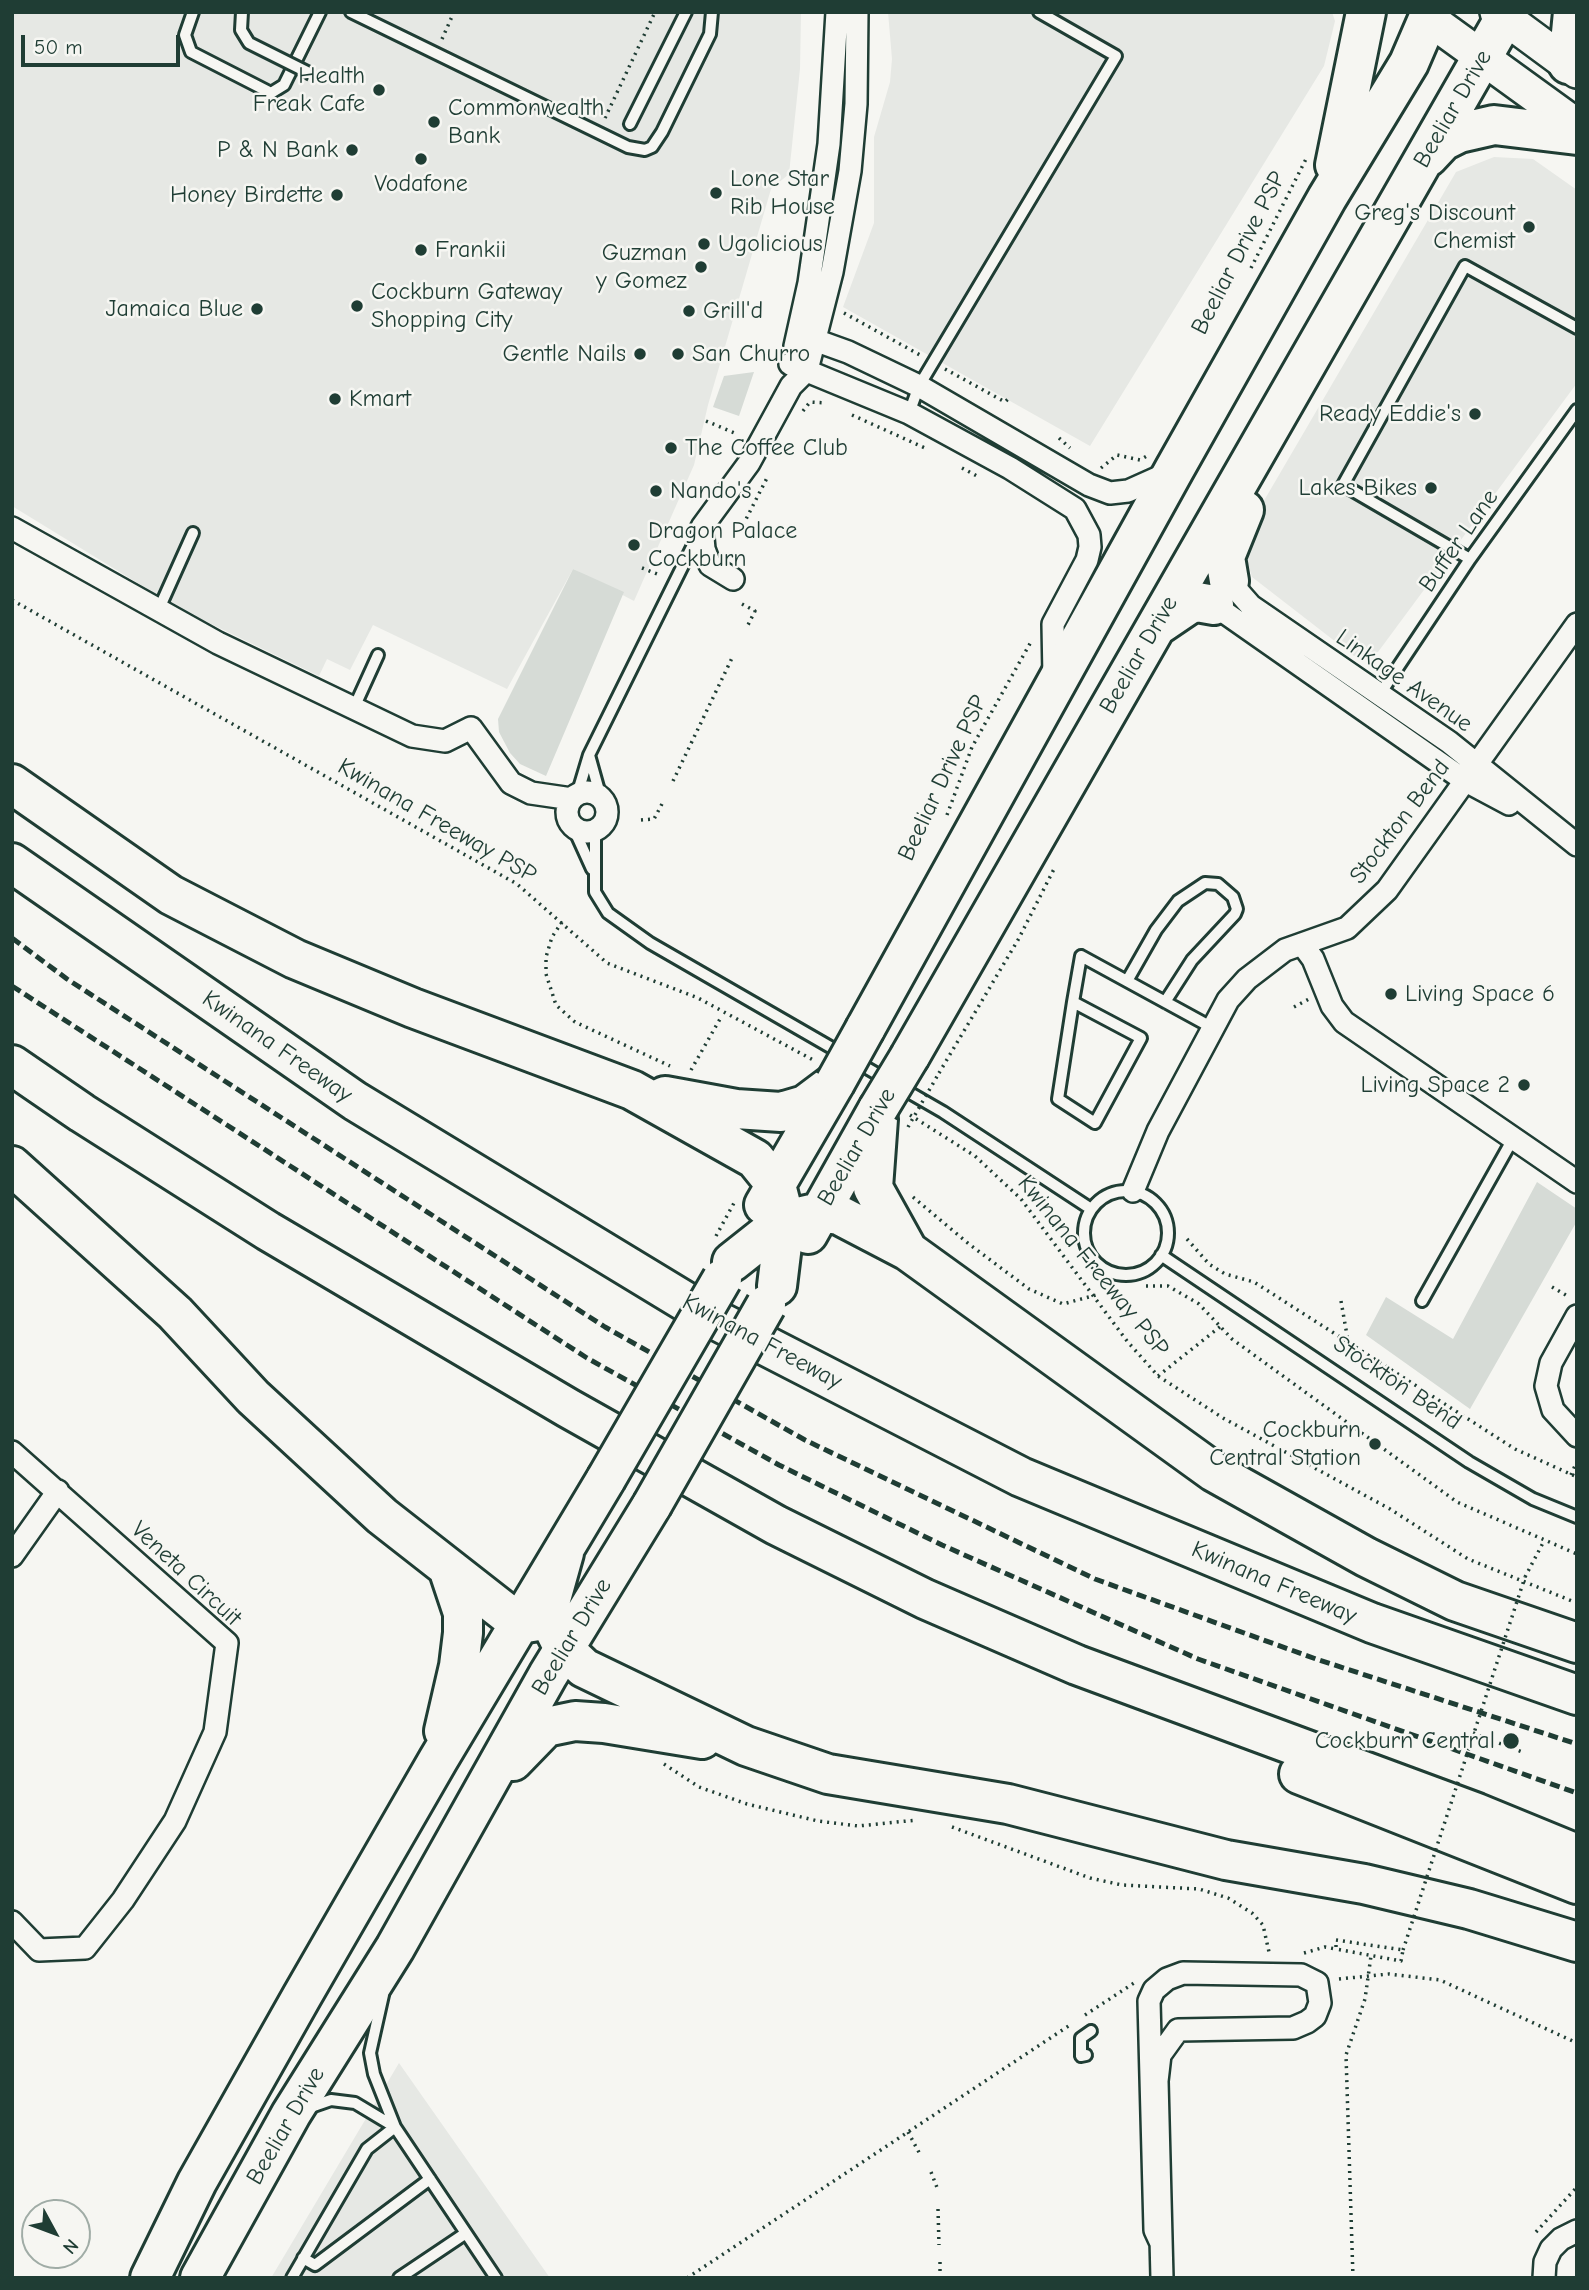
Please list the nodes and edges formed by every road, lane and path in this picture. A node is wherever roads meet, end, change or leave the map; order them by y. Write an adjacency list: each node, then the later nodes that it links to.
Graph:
1 (193, 12): 3 (lane)
2 (242, 12): 17 (lane, bridge)
3 (320, 12)
4 (351, 12): 7 (lane)
5 (655, 12): 18 (path)
6 (686, 12): 19 (lane)
7 (712, 12)
8 (837, 12): 28 (street)
9 (857, 12): 28 (street)
10 (1040, 12): 29 (lane)
11 (1366, 12): 24 (highway)
12 (1573, 12): 16 (highway)
13 (1503, 14): 15 (highway, Beeliar Drive); 16 (main road)
14 (1429, 15): 15 (main road); 24 (highway, Beeliar Drive)
15 (1483, 57): 20 (main road); 23 (highway, Beeliar Drive)
16 (1572, 68)
17 (311, 74)
18 (605, 118)
19 (631, 124)
20 (1577, 126)
21 (1577, 135): 23 (highway)
22 (1307, 156): 25 (path, Beeliar Drive PSP)
23 (1422, 163): 39 (highway, Beeliar Drive)
24 (1327, 198): 42 (highway, Beeliar Drive)
25 (1246, 278)
26 (834, 308): 29 (path)
27 (1577, 328): 51 (lane)
28 (807, 337): 30 (street); 31 (street)
29 (933, 363): 31 (lane); 32 (path)
30 (798, 367): 36 (street); 47 (street)
31 (919, 386): 36 (lane); 42 (street)
32 (1008, 399)
33 (837, 408): 35 (path)
34 (1577, 410): 51 (lane, Buffer Lane)
35 (802, 413)
36 (909, 413): 65 (street)
37 (850, 414): 41 (path)
38 (706, 421): 40 (path)
39 (1273, 421): 55 (highway); 59 (highway, Beeliar Drive)
40 (737, 434)
41 (926, 449)
42 (1162, 462): 44 (path); 65 (highway, Beeliar Drive)
43 (960, 467): 46 (path)
44 (1099, 469)
45 (771, 470): 49 (path)
46 (981, 478)
47 (702, 527): 54 (street); 68 (lane)
48 (12, 528): 58 (street)
49 (740, 531)
50 (193, 533): 58 (lane)
51 (1471, 559): 66 (lane, Buffer Lane)
52 (642, 568): 53 (path)
53 (661, 575)
54 (733, 579)
55 (1222, 593): 59 (highway); 66 (street, Linkage Avenue); 69 (street, Linkage Avenue)
56 (12, 600): 81 (path, Kwinana Freeway PSP)
57 (742, 604): 60 (path)
58 (158, 611): 67 (street)
59 (1155, 628): 88 (highway, Beeliar Drive)
60 (746, 629)
61 (1575, 631): 69 (street, Stockton Bend)
62 (1033, 639): 76 (path, Beeliar Drive PSP)
63 (378, 656): 67 (lane)
64 (733, 656): 70 (path)
65 (1054, 690): 92 (highway, Beeliar Drive, bridge)
66 (1378, 697): 69 (street, Linkage Avenue)
67 (353, 710): 74 (street)
68 (589, 755): 72 (lane); 74 (lane)
69 (1470, 772): 78 (street, Linkage Avenue); 82 (street, Stockton Bend)
70 (673, 781)
71 (12, 784): 93 (highway)
72 (601, 798): 74 (street); 77 (street)
73 (663, 802): 75 (path)
74 (572, 809): 77 (street); 80 (lane)
75 (641, 820)
76 (942, 827)
77 (595, 831): 80 (lane)
78 (1577, 845)
79 (12, 863): 132 (highway, Kwinana Freeway)
80 (593, 872): 103 (lane)
81 (562, 922): 90 (path); 92 (path, Kwinana Freeway PSP)
82 (1302, 944): 87 (street, Stockton Bend); 95 (street)
83 (1127, 981): 84 (lane); 85 (lane); 85 (lane)
84 (1073, 1002): 84 (lane)
85 (1165, 1002): 87 (lane)
86 (720, 1019): 91 (path)
87 (1211, 1027): 99 (street, Stockton Bend)
88 (925, 1064): 94 (highway, Beeliar Drive, bridge); 94 (path, bridge)
89 (12, 1065): 131 (highway)
90 (676, 1069)
91 (688, 1074)
92 (830, 1075): 93 (highway); 102 (highway, Beeliar Drive)
93 (632, 1090): 102 (highway)
94 (898, 1117): 96 (path); 102 (highway, Beeliar Drive); 105 (highway); 110 (path, Kwinana Freeway PSP)
95 (1514, 1137): 98 (street); 112 (lane)
96 (904, 1139)
97 (12, 1166): 127 (highway)
98 (1577, 1182)
99 (1133, 1191): 103 (lane); 106 (lane)
100 (906, 1192): 110 (path)
101 (738, 1196): 107 (path)
102 (794, 1206): 105 (highway); 107 (highway, Beeliar Drive); 129 (highway, Beeliar Drive, bridge)
103 (1091, 1209): 106 (lane)
104 (1187, 1239): 115 (path)
105 (908, 1251): 130 (highway)
106 (1161, 1255): 123 (lane, Stockton Bend)
107 (722, 1261): 129 (highway, Beeliar Drive, bridge)
108 (1146, 1286): 114 (path)
109 (1552, 1287): 113 (path)
110 (1096, 1295): 116 (path, Kwinana Freeway PSP)
111 (1341, 1301): 115 (path)
112 (1422, 1301)
113 (1575, 1308): 117 (street)
114 (1221, 1326): 116 (path); 124 (path)
115 (1348, 1341): 120 (path)
116 (1158, 1376): 128 (path, Kwinana Freeway PSP)
117 (1577, 1436)
118 (12, 1452): 122 (street, Veneta Circuit)
119 (1577, 1461): 120 (path)
120 (1571, 1475): 121 (path)
121 (1577, 1477)
122 (58, 1491): 126 (street); 143 (street, Veneta Circuit)
123 (1577, 1517)
124 (1544, 1541): 125 (path); 133 (path, bridge)
125 (1577, 1554)
126 (12, 1556)
127 (448, 1568): 129 (highway); 136 (highway)
128 (1577, 1603)
129 (546, 1631): 134 (highway); 136 (highway, Beeliar Drive); 138 (highway, Beeliar Drive)
130 (1577, 1643)
131 (1077, 1665): 141 (highway); 142 (highway)
132 (1577, 1695)
133 (1473, 1733): 135 (path); 147 (path, bridge)
134 (746, 1746): 138 (highway); 144 (highway)
135 (1525, 1753)
136 (438, 1760): 171 (highway, Beeliar Drive)
137 (661, 1762): 139 (path)
138 (484, 1791): 145 (highway, Beeliar Drive)
139 (926, 1822)
140 (946, 1825): 148 (path)
141 (1577, 1854)
142 (1577, 1884)
143 (12, 1922)
144 (1577, 1942)
145 (395, 1948): 156 (highway, Beeliar Drive); 157 (lane)
146 (1336, 1949): 147 (path); 149 (path); 150 (path)
147 (1403, 1950): 150 (path)
148 (1279, 1952)
149 (1299, 1953)
150 (1371, 1956): 151 (path)
151 (1367, 1976): 154 (path); 180 (path)
152 (1144, 1978): 158 (path)
153 (1091, 2031): 155 (lane)
154 (1577, 2043)
155 (1086, 2055)
156 (291, 2114): 157 (lane); 172 (highway, Beeliar Drive)
157 (395, 2127): 161 (lane); 168 (lane)
158 (908, 2132): 159 (path); 177 (path)
159 (921, 2156)
160 (931, 2172): 162 (path)
161 (430, 2179): 165 (lane); 170 (lane)
162 (938, 2190)
163 (938, 2209): 167 (path)
164 (1577, 2231): 181 (street)
165 (466, 2233): 175 (lane); 176 (lane)
166 (1161, 2243): 166 (street); 179 (street)
167 (939, 2245)
168 (303, 2258): 170 (lane); 173 (lane)
169 (940, 2262): 178 (path)
170 (315, 2265): 174 (lane)
171 (150, 2278)
172 (200, 2278)
173 (292, 2278)
174 (319, 2278)
175 (399, 2278)
176 (496, 2278)
177 (687, 2278)
178 (940, 2278)
179 (1162, 2278)
180 (1353, 2278)
181 (1544, 2278)

